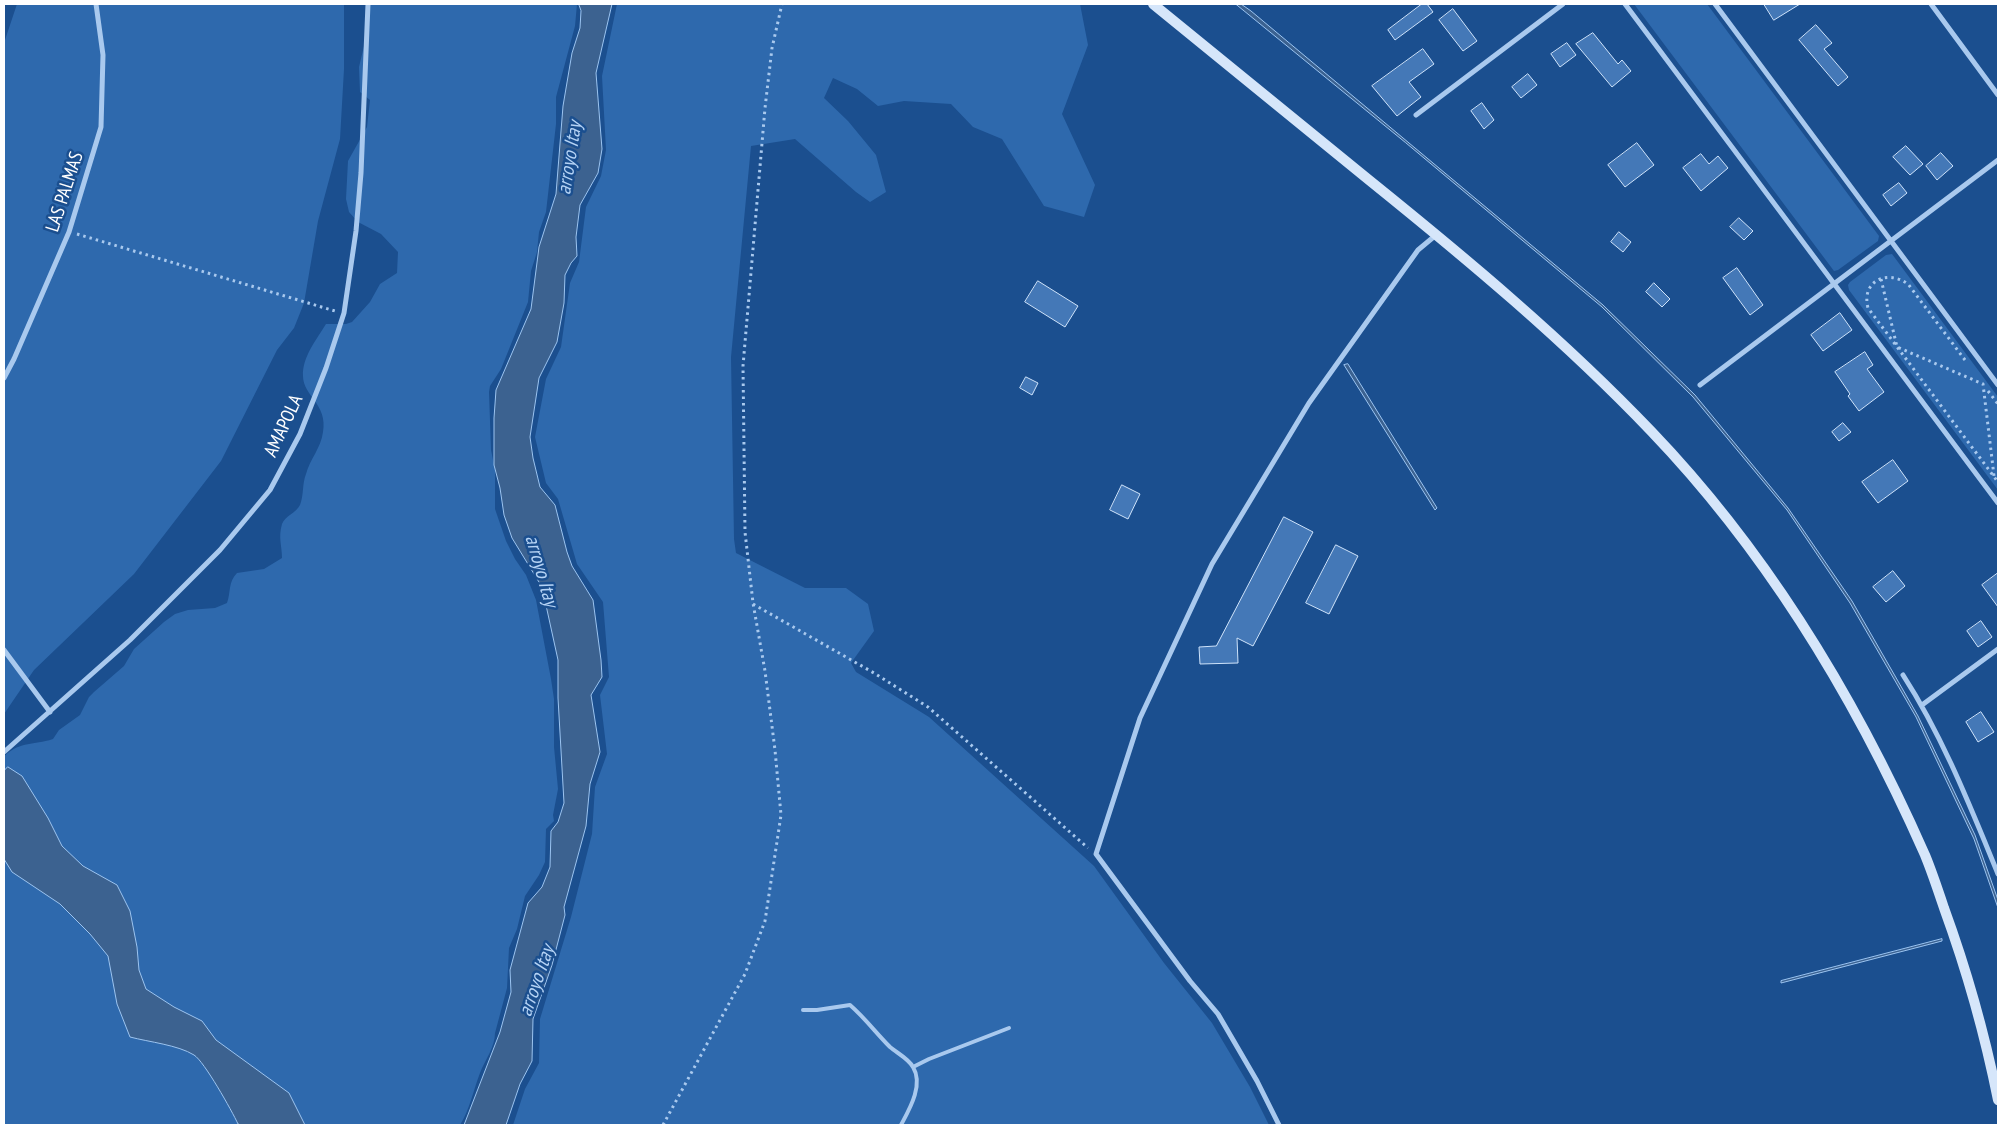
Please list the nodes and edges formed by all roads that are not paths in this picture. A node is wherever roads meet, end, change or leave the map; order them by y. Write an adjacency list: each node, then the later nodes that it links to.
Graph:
1 (96, 4): 14 (street, LAS PALMAS)
2 (368, 4): 22 (street, AMAPOLA)
3 (1153, 4): 11 (street)
4 (1563, 4): 9 (street)
5 (1625, 4): 13 (street)
6 (1715, 4): 12 (street)
7 (1930, 4): 8 (street)
8 (1998, 95)
9 (1416, 115)
10 (1998, 160): 12 (street)
11 (1436, 235): 28 (street); 30 (street)
12 (1891, 241): 13 (street); 16 (street)
13 (1834, 284): 15 (street); 17 (street)
14 (4, 378)
15 (1700, 385)
16 (1998, 385)
17 (1998, 503)
18 (1998, 649): 21 (street)
19 (4, 650): 22 (street)
20 (1903, 675): 21 (street)
21 (1922, 705): 24 (street)
22 (50, 712): 23 (street, AMAPOLA)
23 (4, 752)
24 (1998, 874)
25 (803, 1010): 27 (lane)
26 (1008, 1028): 27 (lane)
27 (914, 1067): 29 (lane)
28 (1998, 1100)
29 (901, 1125)
30 (1280, 1125)

